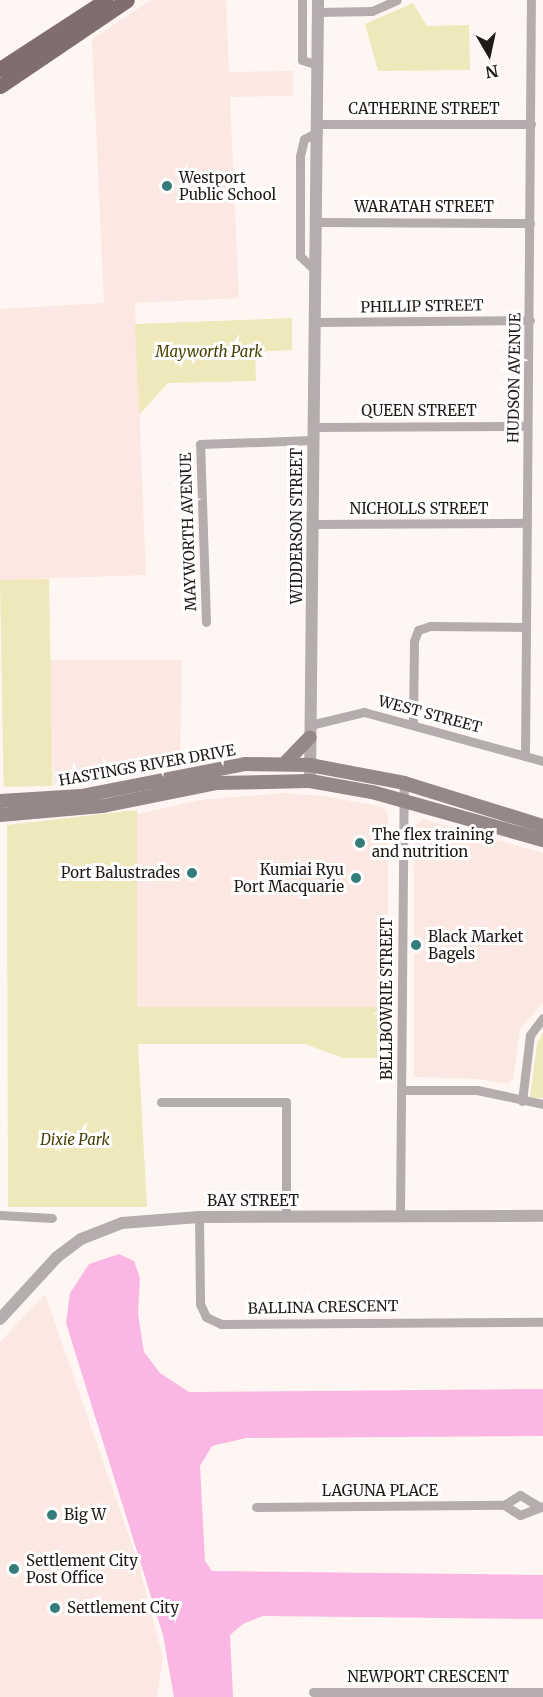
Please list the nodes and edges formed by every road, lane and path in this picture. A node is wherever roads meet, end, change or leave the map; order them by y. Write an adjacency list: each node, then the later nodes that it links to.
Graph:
1 (106, 0): 8 (main road)
2 (127, 0): 9 (main road)
3 (302, 0): 7 (street)
4 (397, 0): 6 (street)
5 (531, 0): 10 (street, HUDSON AVENUE)
6 (318, 6): 7 (street, WIDDERSON STREET)
7 (318, 66): 11 (street, WIDDERSON STREET)
8 (0, 69)
9 (0, 86)
10 (531, 124): 11 (street, CATHERINE STREET); 13 (street, HUDSON AVENUE)
11 (318, 128): 12 (street, WIDDERSON STREET); 14 (street)
12 (317, 222): 13 (street, WARATAH STREET); 14 (street, WIDDERSON STREET)
13 (530, 223): 15 (street, HUDSON AVENUE)
14 (316, 271): 16 (street, WIDDERSON STREET)
15 (530, 320): 16 (street, PHILLIP STREET); 17 (street, HUDSON AVENUE)
16 (315, 322): 18 (street, WIDDERSON STREET)
17 (527, 426): 18 (street, QUEEN STREET); 19 (street, HUDSON AVENUE)
18 (312, 434): 20 (street, WIDDERSON STREET); 21 (street, MAYWORTH AVENUE)
19 (527, 523): 20 (street, NICHOLLS STREET); 22 (street, HUDSON AVENUE)
20 (312, 525): 24 (street, WIDDERSON STREET)
21 (206, 622)
22 (525, 627): 23 (street); 25 (street, HUDSON AVENUE)
23 (413, 723): 24 (street, WEST STREET); 25 (street, WEST STREET)
24 (310, 731): 27 (main road); 28 (street, WIDDERSON STREET)
25 (525, 756): 26 (street, WEST STREET)
26 (543, 761)
27 (284, 764): 28 (main road, HASTINGS RIVER DRIVE); 32 (main road, HASTINGS RIVER DRIVE)
28 (310, 765): 29 (street, WIDDERSON STREET); 30 (main road, HASTINGS RIVER DRIVE)
29 (310, 781): 31 (main road, HASTINGS RIVER DRIVE); 33 (main road, HASTINGS RIVER DRIVE)
30 (404, 783): 31 (street, BELLBOWRIE STREET); 34 (main road, HASTINGS RIVER DRIVE)
31 (402, 800): 35 (main road, HASTINGS RIVER DRIVE); 37 (street, BELLBOWRIE STREET)
32 (0, 801)
33 (0, 815)
34 (543, 826)
35 (543, 840)
36 (543, 1018): 38 (street)
37 (402, 1090): 38 (street); 43 (street, BELLBOWRIE STREET)
38 (522, 1101): 40 (street)
39 (161, 1102): 42 (street)
40 (543, 1104)
41 (0, 1215): 46 (street)
42 (286, 1216): 43 (street, BAY STREET); 45 (street, BAY STREET)
43 (400, 1216): 44 (street, BAY STREET)
44 (543, 1216)
45 (199, 1217): 47 (street, BAY STREET); 48 (street, BALLINA CRESCENT)
46 (52, 1218)
47 (0, 1319)
48 (543, 1322)
49 (504, 1505): 50 (street, LAGUNA PLACE); 50 (street, LAGUNA PLACE); 51 (street, LAGUNA PLACE)
50 (541, 1506)
51 (256, 1507)
52 (313, 1692): 53 (street, NEWPORT CRESCENT)
53 (543, 1692)

